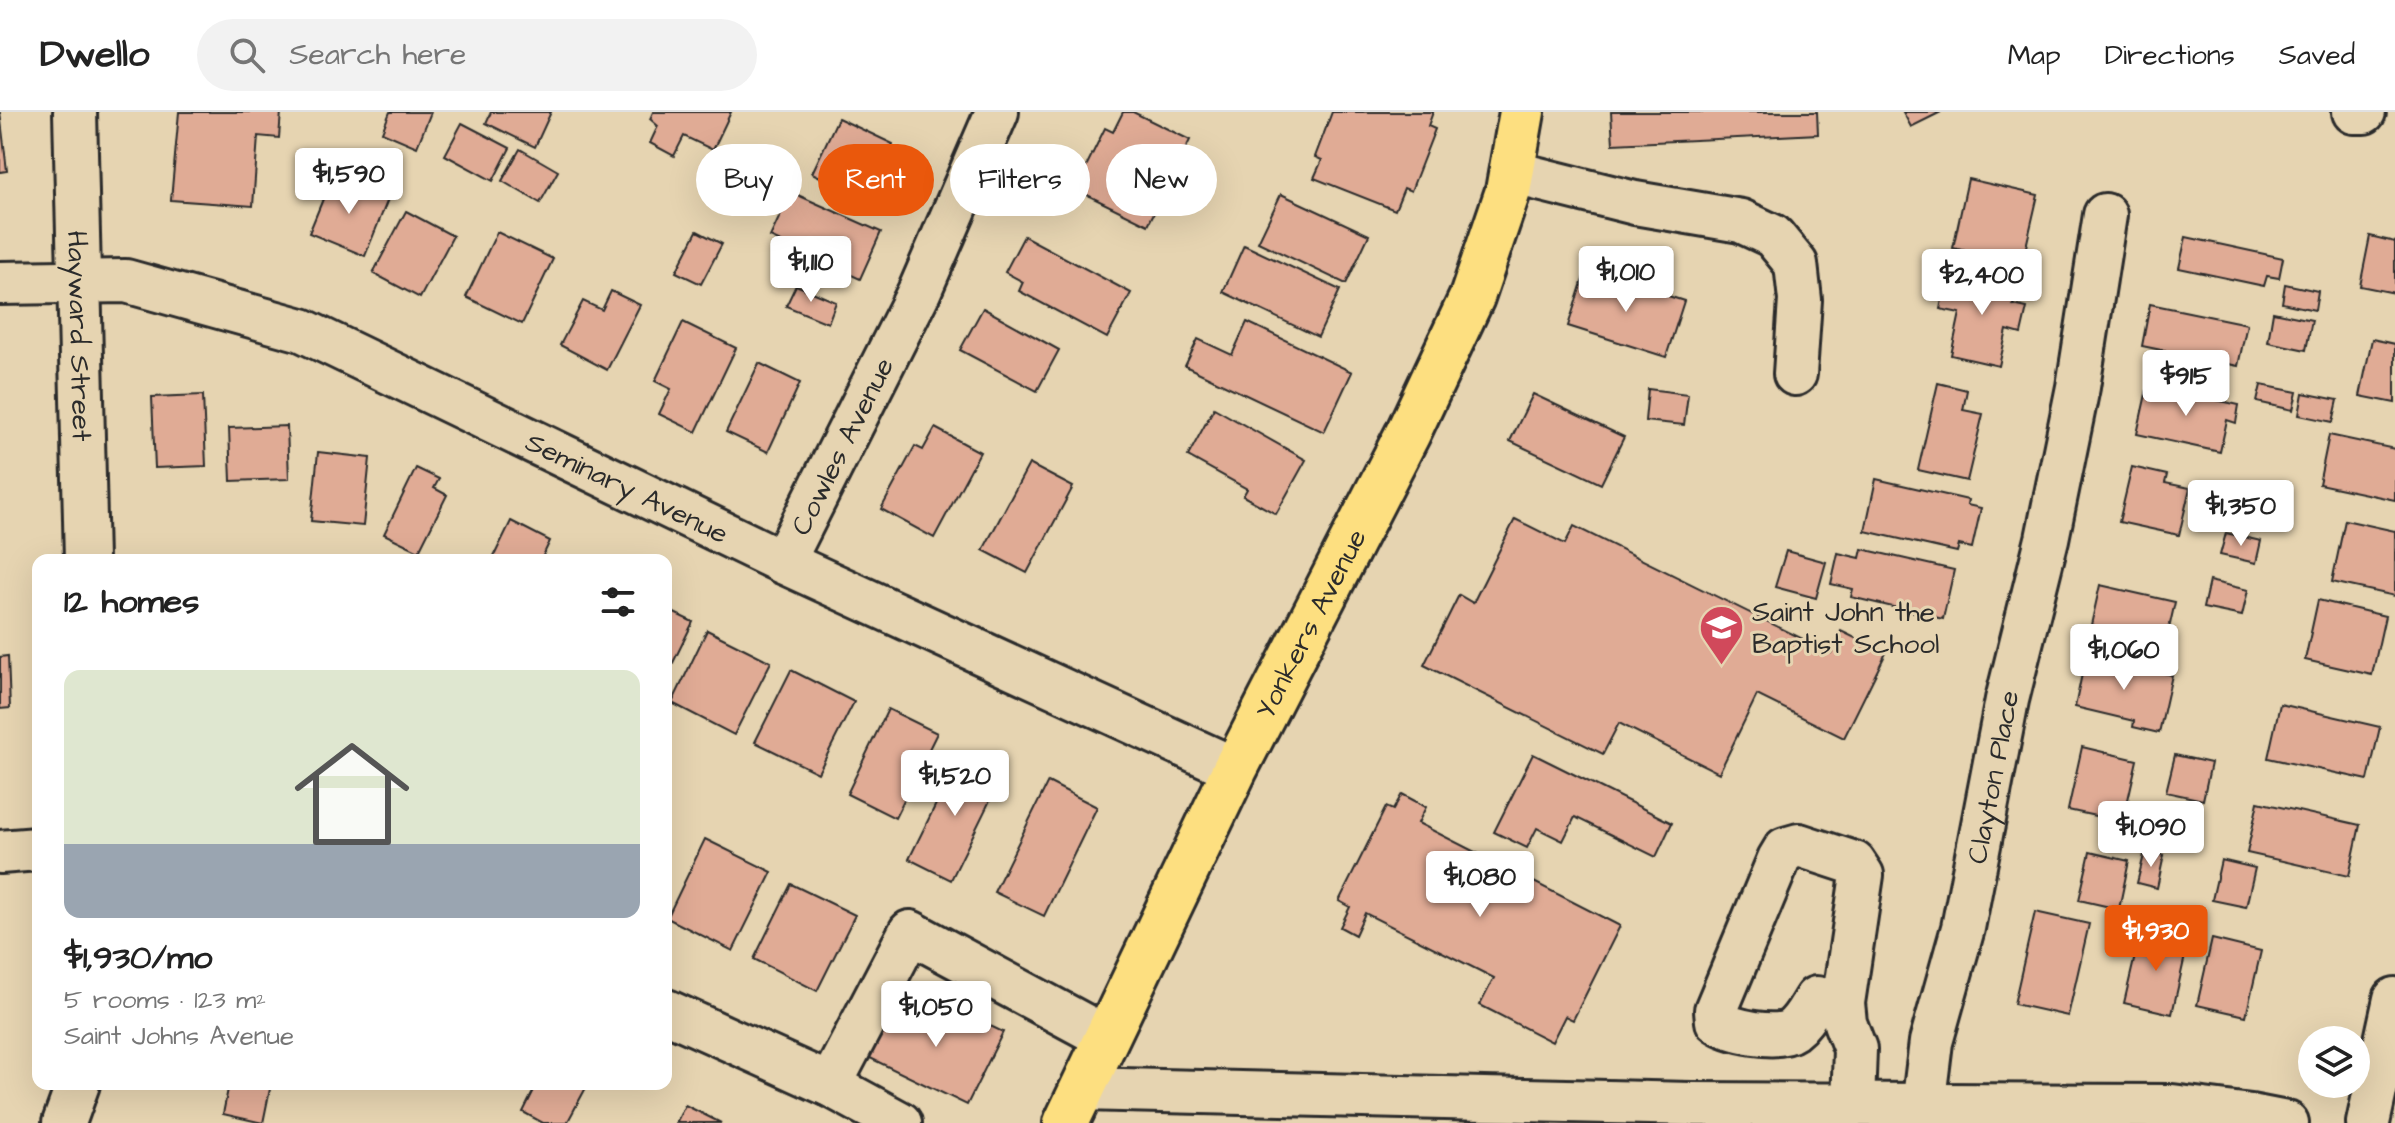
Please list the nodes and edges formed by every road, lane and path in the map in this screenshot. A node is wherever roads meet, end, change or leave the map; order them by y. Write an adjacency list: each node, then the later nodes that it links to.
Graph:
1 (75, 112): 8 (street, Hayward Street)
2 (996, 112): 12 (street, Cowles Avenue)
3 (1522, 112): 6 (main road, Yonkers Avenue)
4 (2354, 112): 5 (street)
5 (2364, 112)
6 (1511, 172): 10 (street); 13 (main road, Yonkers Avenue)
7 (2105, 215): 24 (street, Clayton Place)
8 (78, 281): 9 (street, Seminary Avenue); 11 (street, Hayward Street); 12 (street, Seminary Avenue)
9 (0, 283)
10 (1795, 374)
11 (86, 554)
12 (783, 562): 13 (street, Seminary Avenue)
13 (1235, 769): 19 (main road, Yonkers Avenue)
14 (32, 849): 15 (street)
15 (0, 852)
16 (2395, 999): 28 (street)
17 (1843, 1003): 17 (street); 22 (street)
18 (672, 1014): 20 (street)
19 (1107, 1038): 20 (street); 23 (main road, Yonkers Avenue)
20 (830, 1085): 26 (street)
21 (76, 1090): 25 (street)
22 (1853, 1104): 23 (street); 24 (street)
23 (1074, 1106)
24 (1922, 1114): 27 (street)
25 (64, 1123)
26 (900, 1123)
27 (2287, 1123)
28 (2368, 1123)

